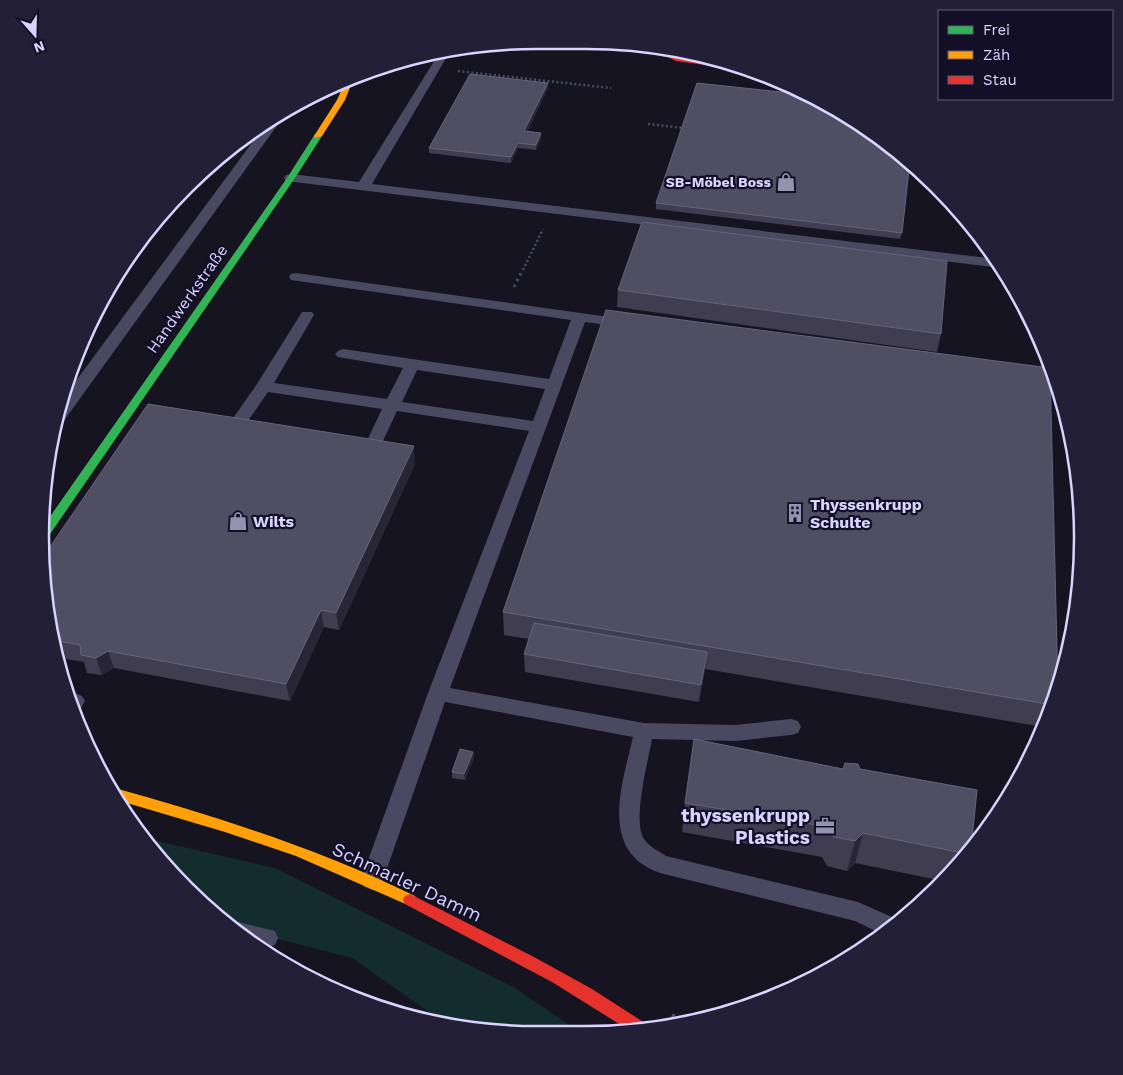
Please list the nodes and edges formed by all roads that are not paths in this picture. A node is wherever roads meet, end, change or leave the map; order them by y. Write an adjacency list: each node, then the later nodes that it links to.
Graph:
1 (676, 57): 3 (street)
2 (441, 58): 7 (lane)
3 (695, 61)
4 (347, 87): 6 (street, Handwerkstraße)
5 (268, 130): 17 (lane)
6 (291, 178): 7 (lane); 22 (street, Handwerkstraße)
7 (363, 187): 8 (lane)
8 (990, 263)
9 (296, 277): 11 (lane)
10 (308, 314): 16 (lane)
11 (580, 317): 12 (lane); 15 (lane)
12 (637, 325)
13 (343, 354): 14 (lane)
14 (412, 364): 15 (lane); 18 (lane)
15 (554, 385): 19 (lane)
16 (264, 386): 18 (lane); 20 (lane)
17 (67, 404)
18 (392, 405): 19 (lane); 21 (lane)
19 (538, 428): 23 (lane)
20 (230, 434)
21 (373, 445)
22 (49, 526)
23 (438, 693): 25 (lane); 27 (lane)
24 (791, 726): 25 (lane)
25 (644, 731): 28 (lane)
26 (123, 796): 27 (street, Schmarler Damm)
27 (372, 880): 31 (street, Schmarler Damm)
28 (884, 924)
29 (254, 935): 30 (lane)
30 (267, 938)
31 (634, 1023)

